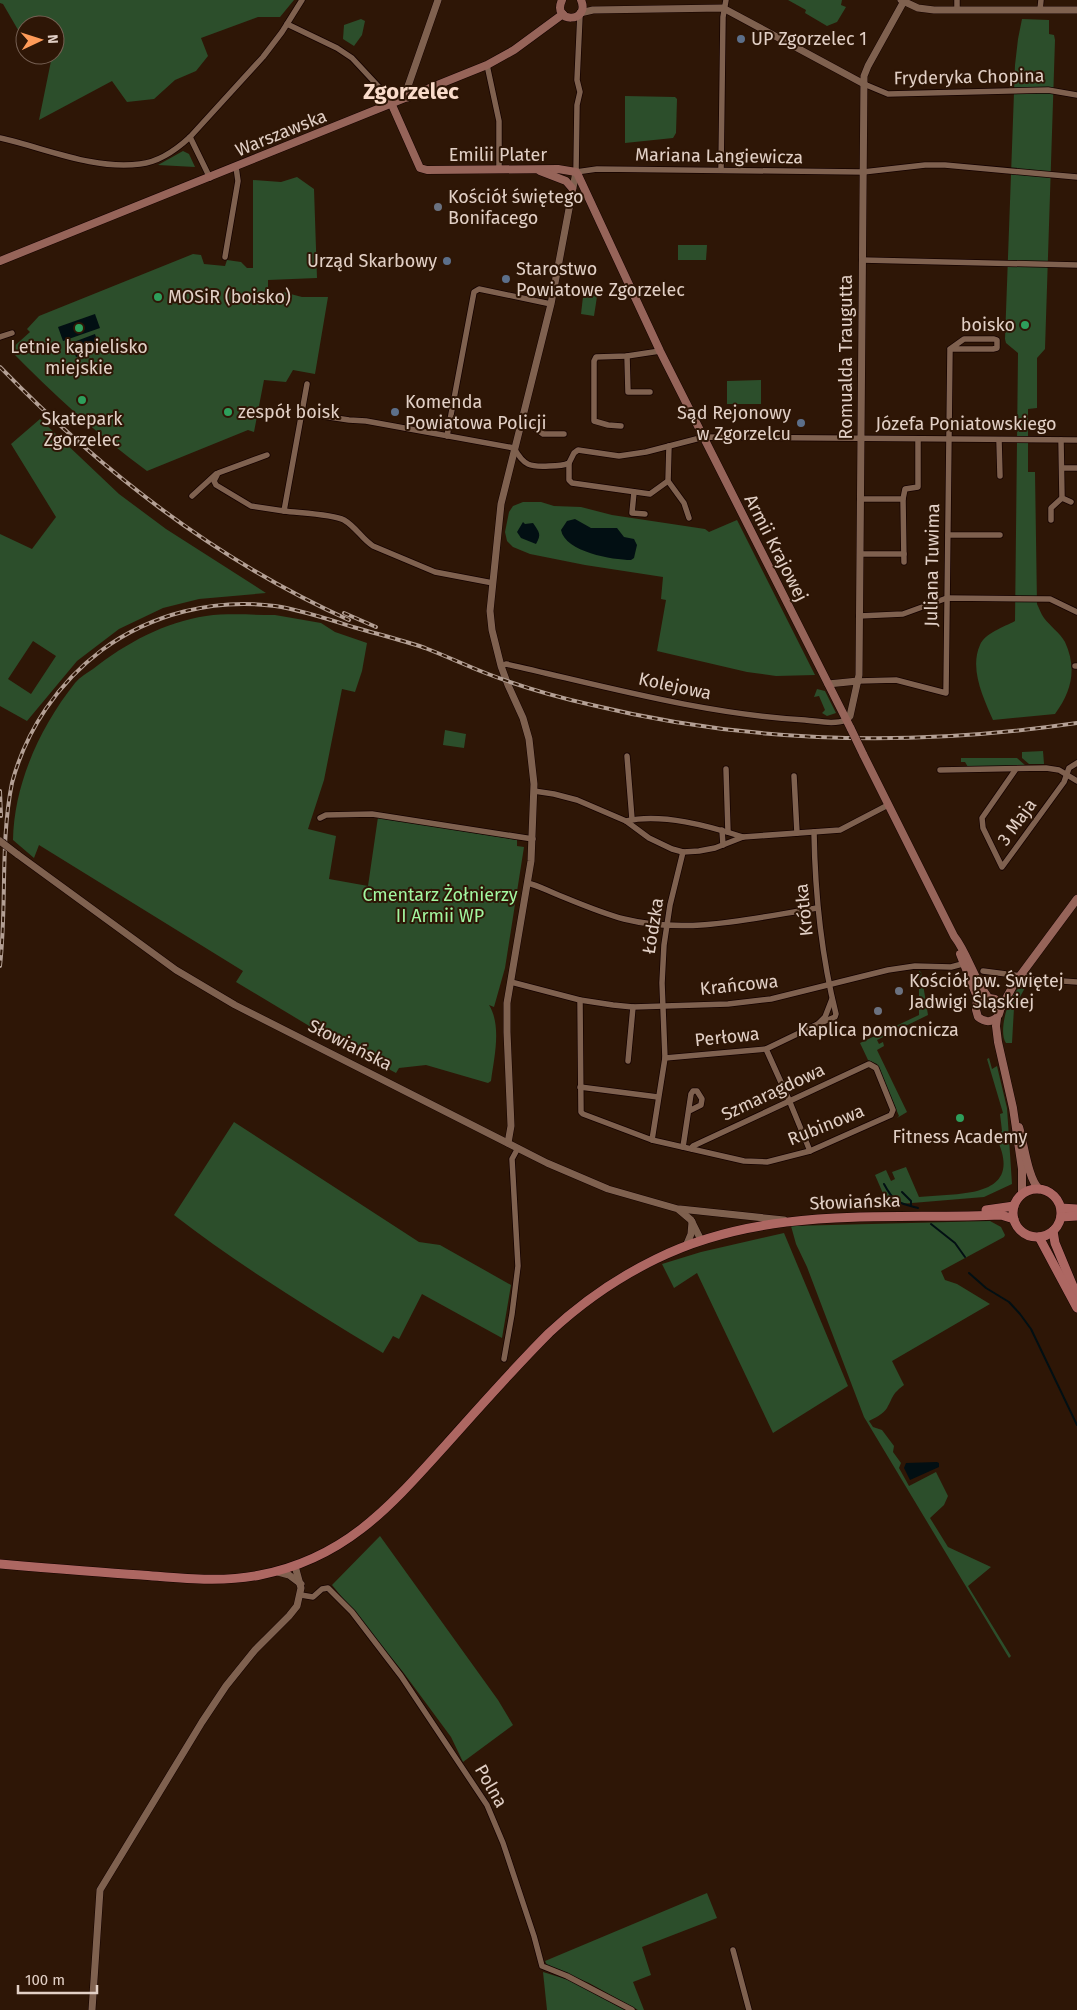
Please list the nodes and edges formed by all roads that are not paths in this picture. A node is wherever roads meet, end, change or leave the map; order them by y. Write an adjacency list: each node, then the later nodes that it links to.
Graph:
1 (302, 0): 16 (street)
2 (438, 0): 20 (street)
3 (562, 0): 14 (main road)
4 (726, 0): 9 (street)
5 (957, 0): 11 (street)
6 (1041, 0): 12 (street)
7 (903, 1): 11 (street); 18 (street, Romualda Traugutta)
8 (582, 2): 10 (street); 15 (main road)
9 (723, 8): 10 (street); 18 (street); 27 (street)
10 (593, 10): 15 (street)
11 (957, 10): 12 (street)
12 (1040, 10): 13 (street)
13 (1077, 10)
14 (563, 14): 15 (main road); 17 (main road, Warszawska)
15 (580, 14): 28 (street)
16 (287, 24): 21 (street); 22 (street)
17 (487, 65): 20 (main road, Warszawska); 25 (street)
18 (864, 84): 19 (street, Fryderyka Chopina); 29 (street, Romualda Traugutta)
19 (1077, 95)
20 (408, 98): 21 (main road, Warszawska)
21 (392, 105): 24 (main road, Warszawska); 25 (main road, Emilii Plater)
22 (190, 137): 23 (street); 31 (street)
23 (0, 138)
24 (236, 167): 31 (main road, Warszawska); 33 (street)
25 (499, 170): 26 (main road, Emilii Plater)
26 (536, 170): 28 (main road, Emilii Plater); 32 (main road)
27 (721, 170): 28 (street, Mariana Langiewicza); 29 (street, Mariana Langiewicza)
28 (576, 172): 32 (street); 41 (main road, Armii Krajowej)
29 (863, 172): 30 (street, Mariana Langiewicza); 34 (street, Romualda Traugutta)
30 (1077, 176)
31 (210, 178): 35 (main road, Warszawska)
32 (572, 188): 37 (street)
33 (225, 257)
34 (862, 260): 36 (street); 51 (street, Romualda Traugutta)
35 (0, 261)
36 (1077, 265)
37 (551, 304): 46 (street); 49 (street)
38 (12, 333): 39 (street)
39 (0, 337)
40 (950, 349): 40 (street); 53 (street, Juliana Tuwima)
41 (660, 351): 42 (street); 50 (main road, Armii Krajowej)
42 (627, 356): 44 (street); 47 (street)
43 (307, 384): 45 (street)
44 (650, 392)
45 (302, 412): 49 (street); 72 (street)
46 (522, 419): 48 (street); 58 (street)
47 (621, 426)
48 (564, 434)
49 (448, 436): 58 (street)
50 (704, 437): 51 (street, Józefa Poniatowskiego); 57 (street, Józefa Poniatowskiego); 87 (main road, Armii Krajowej)
51 (861, 439): 52 (street, Józefa Poniatowskiego); 69 (street, Romualda Traugutta)
52 (918, 439): 53 (street, Józefa Poniatowskiego); 70 (street)
53 (948, 440): 54 (street, Józefa Poniatowskiego); 76 (street, Juliana Tuwima)
54 (1000, 440): 55 (street, Józefa Poniatowskiego); 64 (street)
55 (1061, 440): 56 (street, Józefa Poniatowskiego); 61 (street)
56 (1077, 440)
57 (669, 446): 60 (street, Józefa Poniatowskiego); 65 (street)
58 (514, 448): 60 (street); 81 (street)
59 (267, 455): 63 (street)
60 (569, 463): 66 (street)
61 (1063, 468): 62 (street); 68 (street)
62 (1077, 468)
63 (216, 474): 67 (street); 72 (street)
64 (1000, 476)
65 (668, 482): 66 (street); 74 (street)
66 (634, 492): 73 (street)
67 (192, 496)
68 (1062, 498): 71 (street); 75 (street)
69 (860, 499): 70 (street); 78 (street, Romualda Traugutta)
70 (904, 499): 79 (street)
71 (1070, 502)
72 (284, 511): 81 (street)
73 (644, 514)
74 (689, 518)
75 (1051, 520)
76 (948, 535): 77 (street); 82 (street, Juliana Tuwima)
77 (1000, 535)
78 (860, 554): 79 (street); 84 (street, Romualda Traugutta)
79 (904, 554): 80 (street)
80 (904, 562)
81 (493, 583): 85 (street)
82 (947, 598): 83 (street); 84 (street); 86 (street, Juliana Tuwima)
83 (1077, 612)
84 (859, 616): 86 (street, Romualda Traugutta)
85 (501, 666): 88 (street, Kolejowa); 97 (street)
86 (858, 681): 87 (street); 88 (street, Romualda Traugutta)
87 (828, 684): 88 (main road, Armii Krajowej)
88 (846, 720): 98 (main road, Armii Krajowej, bridge)
89 (627, 756): 100 (street)
90 (1077, 763): 94 (street)
91 (1016, 769): 93 (street); 94 (street); 94 (street, 3 Maja)
92 (726, 770): 101 (street)
93 (940, 770)
94 (1067, 773): 96 (street)
95 (794, 776): 103 (street)
96 (1077, 781)
97 (534, 791): 100 (street); 105 (street)
98 (888, 805): 102 (street); 113 (main road, Armii Krajowej)
99 (320, 818): 105 (street)
100 (629, 820): 101 (street); 108 (street)
101 (725, 831): 104 (street); 107 (street)
102 (814, 832): 103 (street); 111 (street, Krótka)
103 (797, 833): 104 (street)
104 (743, 837): 107 (street)
105 (533, 839): 109 (street)
106 (0, 841): 139 (street, Słowiańska, bridge)
107 (723, 845): 108 (street)
108 (683, 852): 112 (street, Łódzka)
109 (527, 883): 112 (street); 116 (street)
110 (1077, 899): 115 (main road)
111 (817, 908): 112 (street); 118 (street, Krótka)
112 (666, 925): 123 (street, Łódzka)
113 (967, 963): 118 (street, Krańcowa); 120 (main road, Armii Krajowej); 122 (main road, Armii Krajowej)
114 (984, 971): 115 (street)
115 (1022, 976): 117 (street); 119 (main road)
116 (511, 982): 121 (street, Krańcowa); 139 (street)
117 (1077, 982)
118 (830, 984): 123 (street, Krańcowa); 129 (street, Perłowa)
119 (1014, 984): 120 (main road); 125 (main road)
120 (990, 997): 122 (main road); 125 (main road)
121 (580, 1000): 124 (street, Krańcowa); 133 (street)
122 (977, 1003): 127 (main road)
123 (663, 1006): 124 (street, Krańcowa); 130 (street, Łódzka)
124 (633, 1007): 131 (street)
125 (1001, 1008): 126 (main road)
126 (997, 1018): 127 (main road); 128 (main road)
127 (986, 1022): 128 (main road)
128 (998, 1042): 136 (main road)
129 (766, 1049): 130 (street, Perłowa); 135 (street)
130 (664, 1058): 134 (street, Łódzka)
131 (628, 1061)
132 (869, 1064): 135 (street, Szmaragdowa); 143 (street, Rubinowa)
133 (580, 1087): 134 (street); 138 (street, Rubinowa)
134 (658, 1097): 138 (street, Łódzka)
135 (789, 1100): 142 (street, Szmaragdowa); 143 (street)
136 (1013, 1108): 144 (main road); 145 (main road)
137 (689, 1111): 140 (street)
138 (652, 1140): 140 (street, Rubinowa)
139 (508, 1143): 141 (street, Słowiańska)
140 (683, 1147): 142 (street, Rubinowa)
141 (518, 1148): 147 (street, Słowiańska); 161 (street)
142 (692, 1149): 143 (street, Rubinowa)
143 (810, 1152)
144 (1039, 1189): 145 (main road); 149 (main road)
145 (1022, 1194): 146 (main road)
146 (1014, 1206): 150 (main road, Słowiańska); 152 (main road)
147 (678, 1209): 153 (street); 154 (street, Słowiańska)
148 (1077, 1209): 149 (main road)
149 (1061, 1212): 151 (main road); 155 (main road)
150 (924, 1216): 152 (main road, Słowiańska); 153 (main road, Słowiańska)
151 (1077, 1216)
152 (1014, 1219): 156 (main road)
153 (787, 1221): 157 (main road, Słowiańska)
154 (692, 1222): 157 (street, Słowiańska); 158 (street)
155 (1053, 1231): 156 (main road); 159 (main road)
156 (1039, 1237): 160 (main road)
157 (701, 1240): 158 (main road, Słowiańska)
158 (686, 1246): 163 (main road, Słowiańska)
159 (1077, 1296)
160 (1077, 1308)
161 (504, 1360)
162 (0, 1564): 164 (main road, Słowiańska)
163 (296, 1566): 164 (main road, Słowiańska); 165 (street)
164 (276, 1572): 165 (street)
165 (301, 1584): 166 (street)
166 (301, 1595): 168 (street); 169 (street, Polna)
167 (733, 1950): 170 (street)
168 (92, 2010)
169 (632, 2010)
170 (748, 2010)

